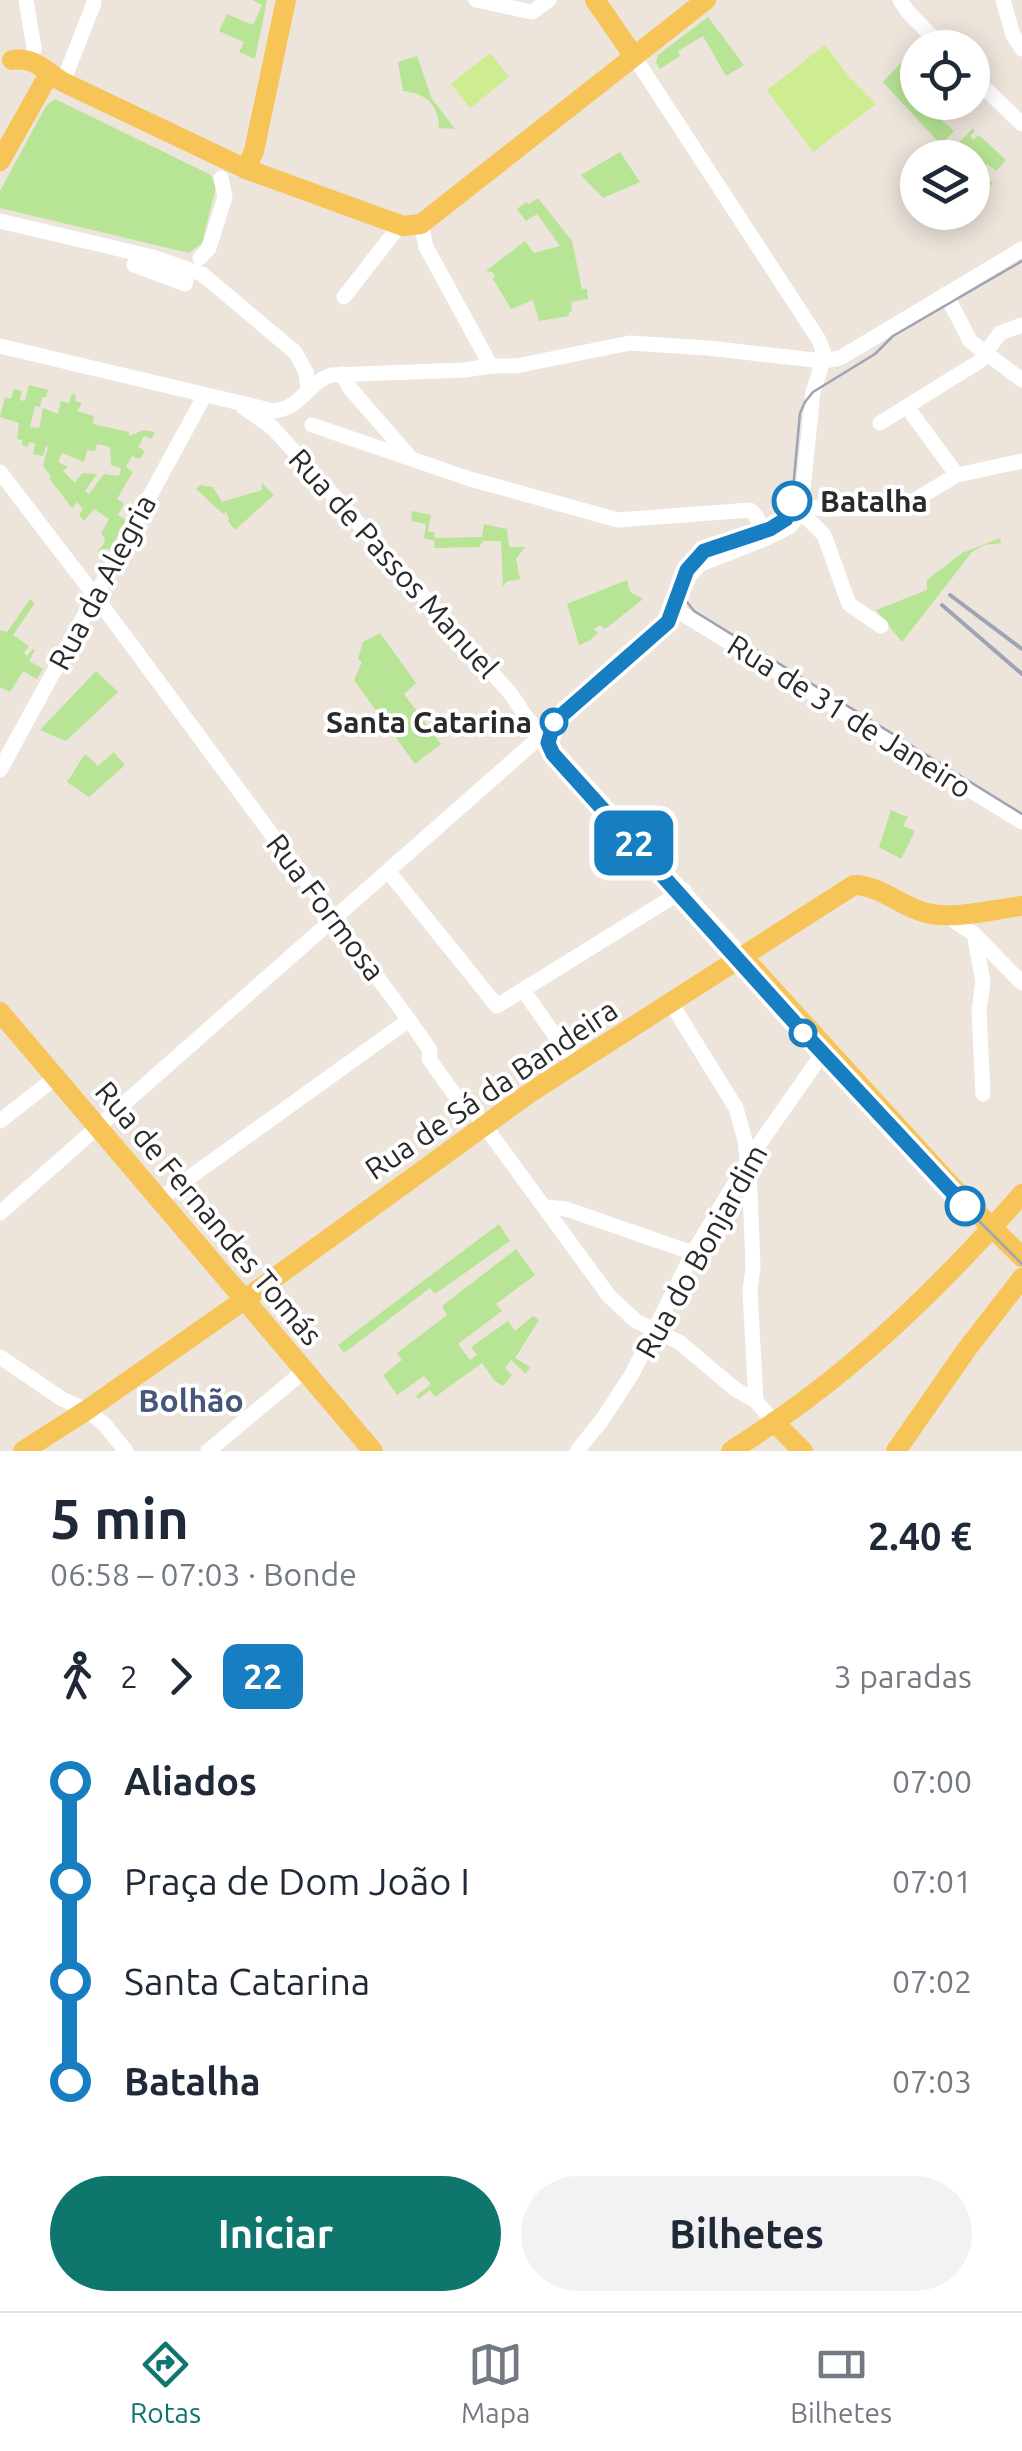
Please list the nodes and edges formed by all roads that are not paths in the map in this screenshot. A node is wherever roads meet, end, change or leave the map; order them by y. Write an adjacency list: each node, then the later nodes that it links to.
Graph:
1 (286, 0): 18 (main road)
2 (476, 0): 3 (street)
3 (550, 0)
4 (596, 0): 12 (main road)
5 (706, 0): 12 (main road)
6 (900, 0): 10 (street)
7 (1003, 0): 11 (street)
8 (28, 2): 13 (street)
9 (94, 2): 14 (street)
10 (926, 30)
11 (1022, 49)
12 (633, 56): 21 (main road); 29 (street)
13 (14, 58): 14 (main road)
14 (55, 81): 17 (main road); 18 (main road)
15 (990, 93): 16 (street)
16 (1022, 124)
17 (0, 161)
18 (246, 169): 21 (main road)
19 (221, 178): 23 (street)
20 (0, 221): 23 (street)
21 (410, 224): 25 (street); 30 (street)
22 (1022, 249): 24 (street)
23 (201, 266): 33 (street)
24 (946, 294): 28 (street); 29 (street)
25 (344, 297)
26 (1022, 325): 28 (street)
27 (0, 346): 34 (street)
28 (986, 353): 32 (street); 36 (street)
29 (823, 361): 30 (street); 43 (street)
30 (491, 366): 31 (street)
31 (342, 374): 33 (street); 39 (street)
32 (1022, 380)
33 (308, 390): 35 (street)
34 (205, 395): 35 (street); 45 (street, Rua da Alegria)
35 (236, 402): 48 (street, Rua de Passos Manuel)
36 (908, 407): 37 (street); 42 (street)
37 (880, 423)
38 (312, 425): 39 (street)
39 (411, 458): 44 (street)
40 (1022, 462): 42 (street)
41 (0, 472): 45 (street, Rua Formosa)
42 (957, 475): 43 (street)
43 (800, 508): 44 (street); 47 (street)
44 (756, 542): 46 (street)
45 (96, 596): 49 (street, Rua da Alegria); 55 (street, Rua Formosa)
46 (678, 611): 48 (street); 50 (street, Rua de 31 de Janeiro)
47 (881, 626)
48 (542, 734): 51 (street); 52 (street, Rua de Passos Manuel)
49 (0, 770)
50 (1022, 822)
51 (388, 871): 55 (street); 59 (street)
52 (684, 890): 57 (street, Rua de Passos Manuel); 59 (street)
53 (1022, 906): 54 (main road, Rua de Sá da Bandeira)
54 (950, 915): 56 (street); 57 (main road, Rua de Sá da Bandeira)
55 (333, 918): 62 (street, Rua Formosa); 68 (street)
56 (974, 934): 58 (street); 66 (street)
57 (743, 957): 60 (main road, Rua de Sá da Bandeira); 63 (main road)
58 (1022, 983)
59 (522, 990): 64 (street)
60 (671, 1003): 64 (main road, Rua de Sá da Bandeira); 70 (street)
61 (0, 1012): 65 (main road, Rua de Fernandes Tomás)
62 (409, 1020): 69 (street, Rua Formosa); 72 (street)
63 (825, 1050): 70 (street, Rua do Bonjardim); 75 (main road)
64 (575, 1064): 69 (main road, Rua de Sá da Bandeira)
65 (56, 1078): 67 (street); 68 (main road, Rua de Fernandes Tomás)
66 (983, 1094)
67 (0, 1122)
68 (96, 1126): 72 (main road, Rua de Fernandes Tomás); 74 (street)
69 (484, 1126): 73 (street, Rua Formosa); 79 (main road, Rua de Sá da Bandeira)
70 (748, 1164): 76 (street, Rua do Bonjardim); 83 (street)
71 (1022, 1195): 75 (main road)
72 (158, 1200): 79 (main road, Rua de Fernandes Tomás)
73 (545, 1207): 76 (street); 80 (street, Rua Formosa)
74 (0, 1213)
75 (992, 1229): 77 (main road); 85 (main road)
76 (693, 1253): 80 (street, Rua do Bonjardim)
77 (1022, 1257)
78 (1022, 1278): 93 (main road)
79 (244, 1300): 82 (main road, Rua de Fernandes Tomás); 84 (main road, Rua de Sá da Bandeira)
80 (655, 1330): 83 (street, Rua Formosa); 90 (street, Rua do Bonjardim)
81 (0, 1357): 84 (street)
82 (304, 1371): 88 (street); 89 (main road, Rua de Fernandes Tomás)
83 (756, 1401): 85 (street, Rua Formosa)
84 (87, 1410): 86 (main road, Rua de Sá da Bandeira); 87 (street)
85 (774, 1422): 91 (main road); 92 (main road)
86 (23, 1451)
87 (126, 1451)
88 (208, 1451)
89 (373, 1451)
90 (577, 1451)
91 (731, 1451)
92 (803, 1451)
93 (896, 1451)

